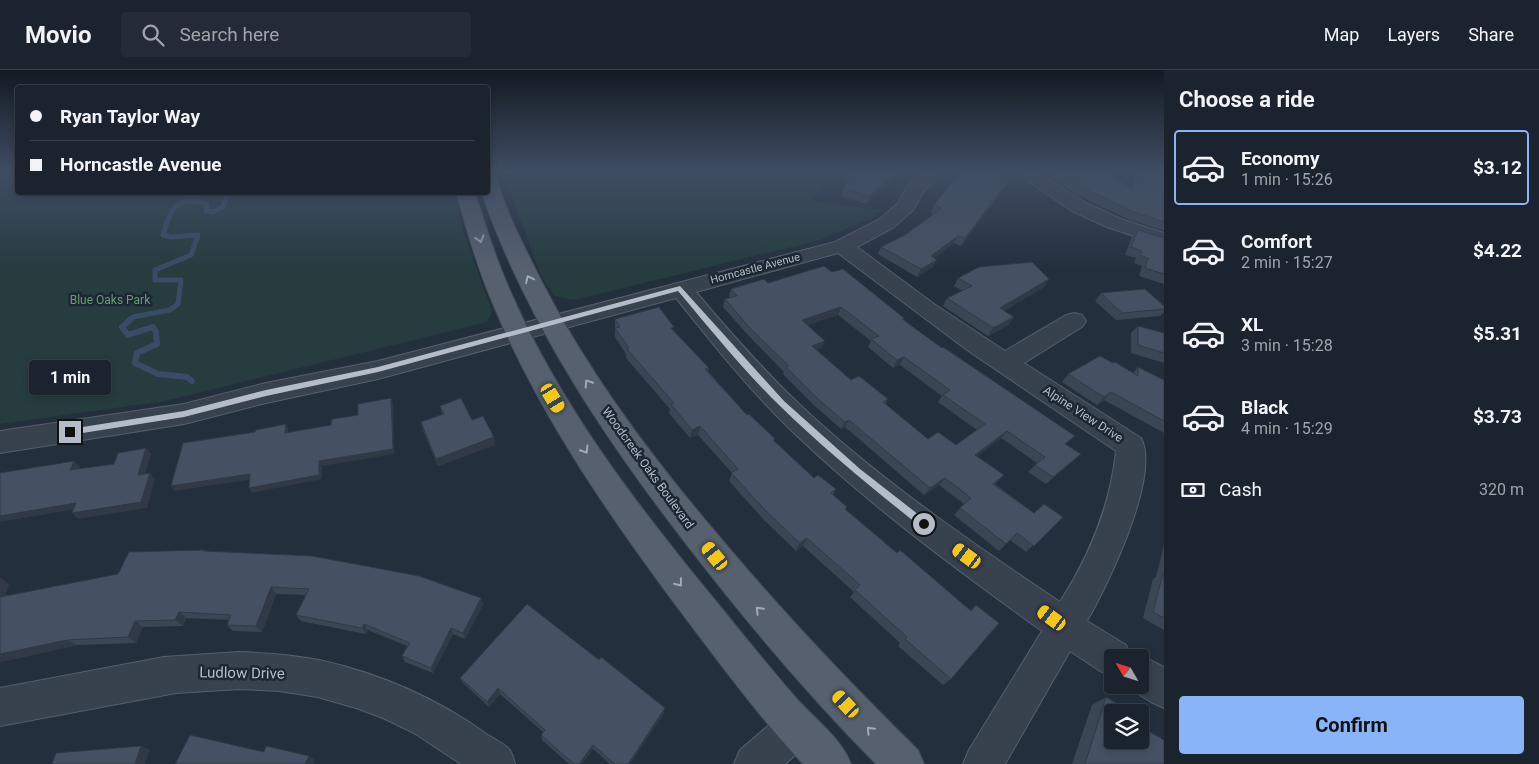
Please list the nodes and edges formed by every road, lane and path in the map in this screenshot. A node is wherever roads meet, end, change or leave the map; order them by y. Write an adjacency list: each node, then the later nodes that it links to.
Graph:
1 (469, 204): 10 (main road, one-way to 10)
2 (496, 204): 9 (main road, Woodcreek Oaks Boulevard, one-way to 2)
3 (907, 204): 6 (street, Horncastle Avenue)
4 (1075, 204): 5 (street)
5 (1164, 240)
6 (842, 246): 7 (street, Horncastle Avenue); 11 (street, Alpine View Drive)
7 (680, 288): 9 (street, Horncastle Avenue); 13 (street)
8 (1074, 321): 11 (street)
9 (551, 323): 10 (street, Horncastle Avenue); 22 (main road, Woodcreek Oaks Boulevard, one-way to 9)
10 (518, 332): 12 (street); 18 (main road, one-way to 18)
11 (1005, 363): 13 (street, Alpine View Drive)
12 (0, 442)
13 (1066, 628): 14 (street); 23 (street, Alpine View Drive)
14 (1104, 652)
15 (1149, 680): 16 (street)
16 (1164, 689)
17 (0, 707): 19 (street, Ludlow Drive)
18 (796, 728): 20 (street); 21 (main road)
19 (495, 764)
20 (754, 764)
21 (831, 764)
22 (904, 764)
23 (983, 764)

